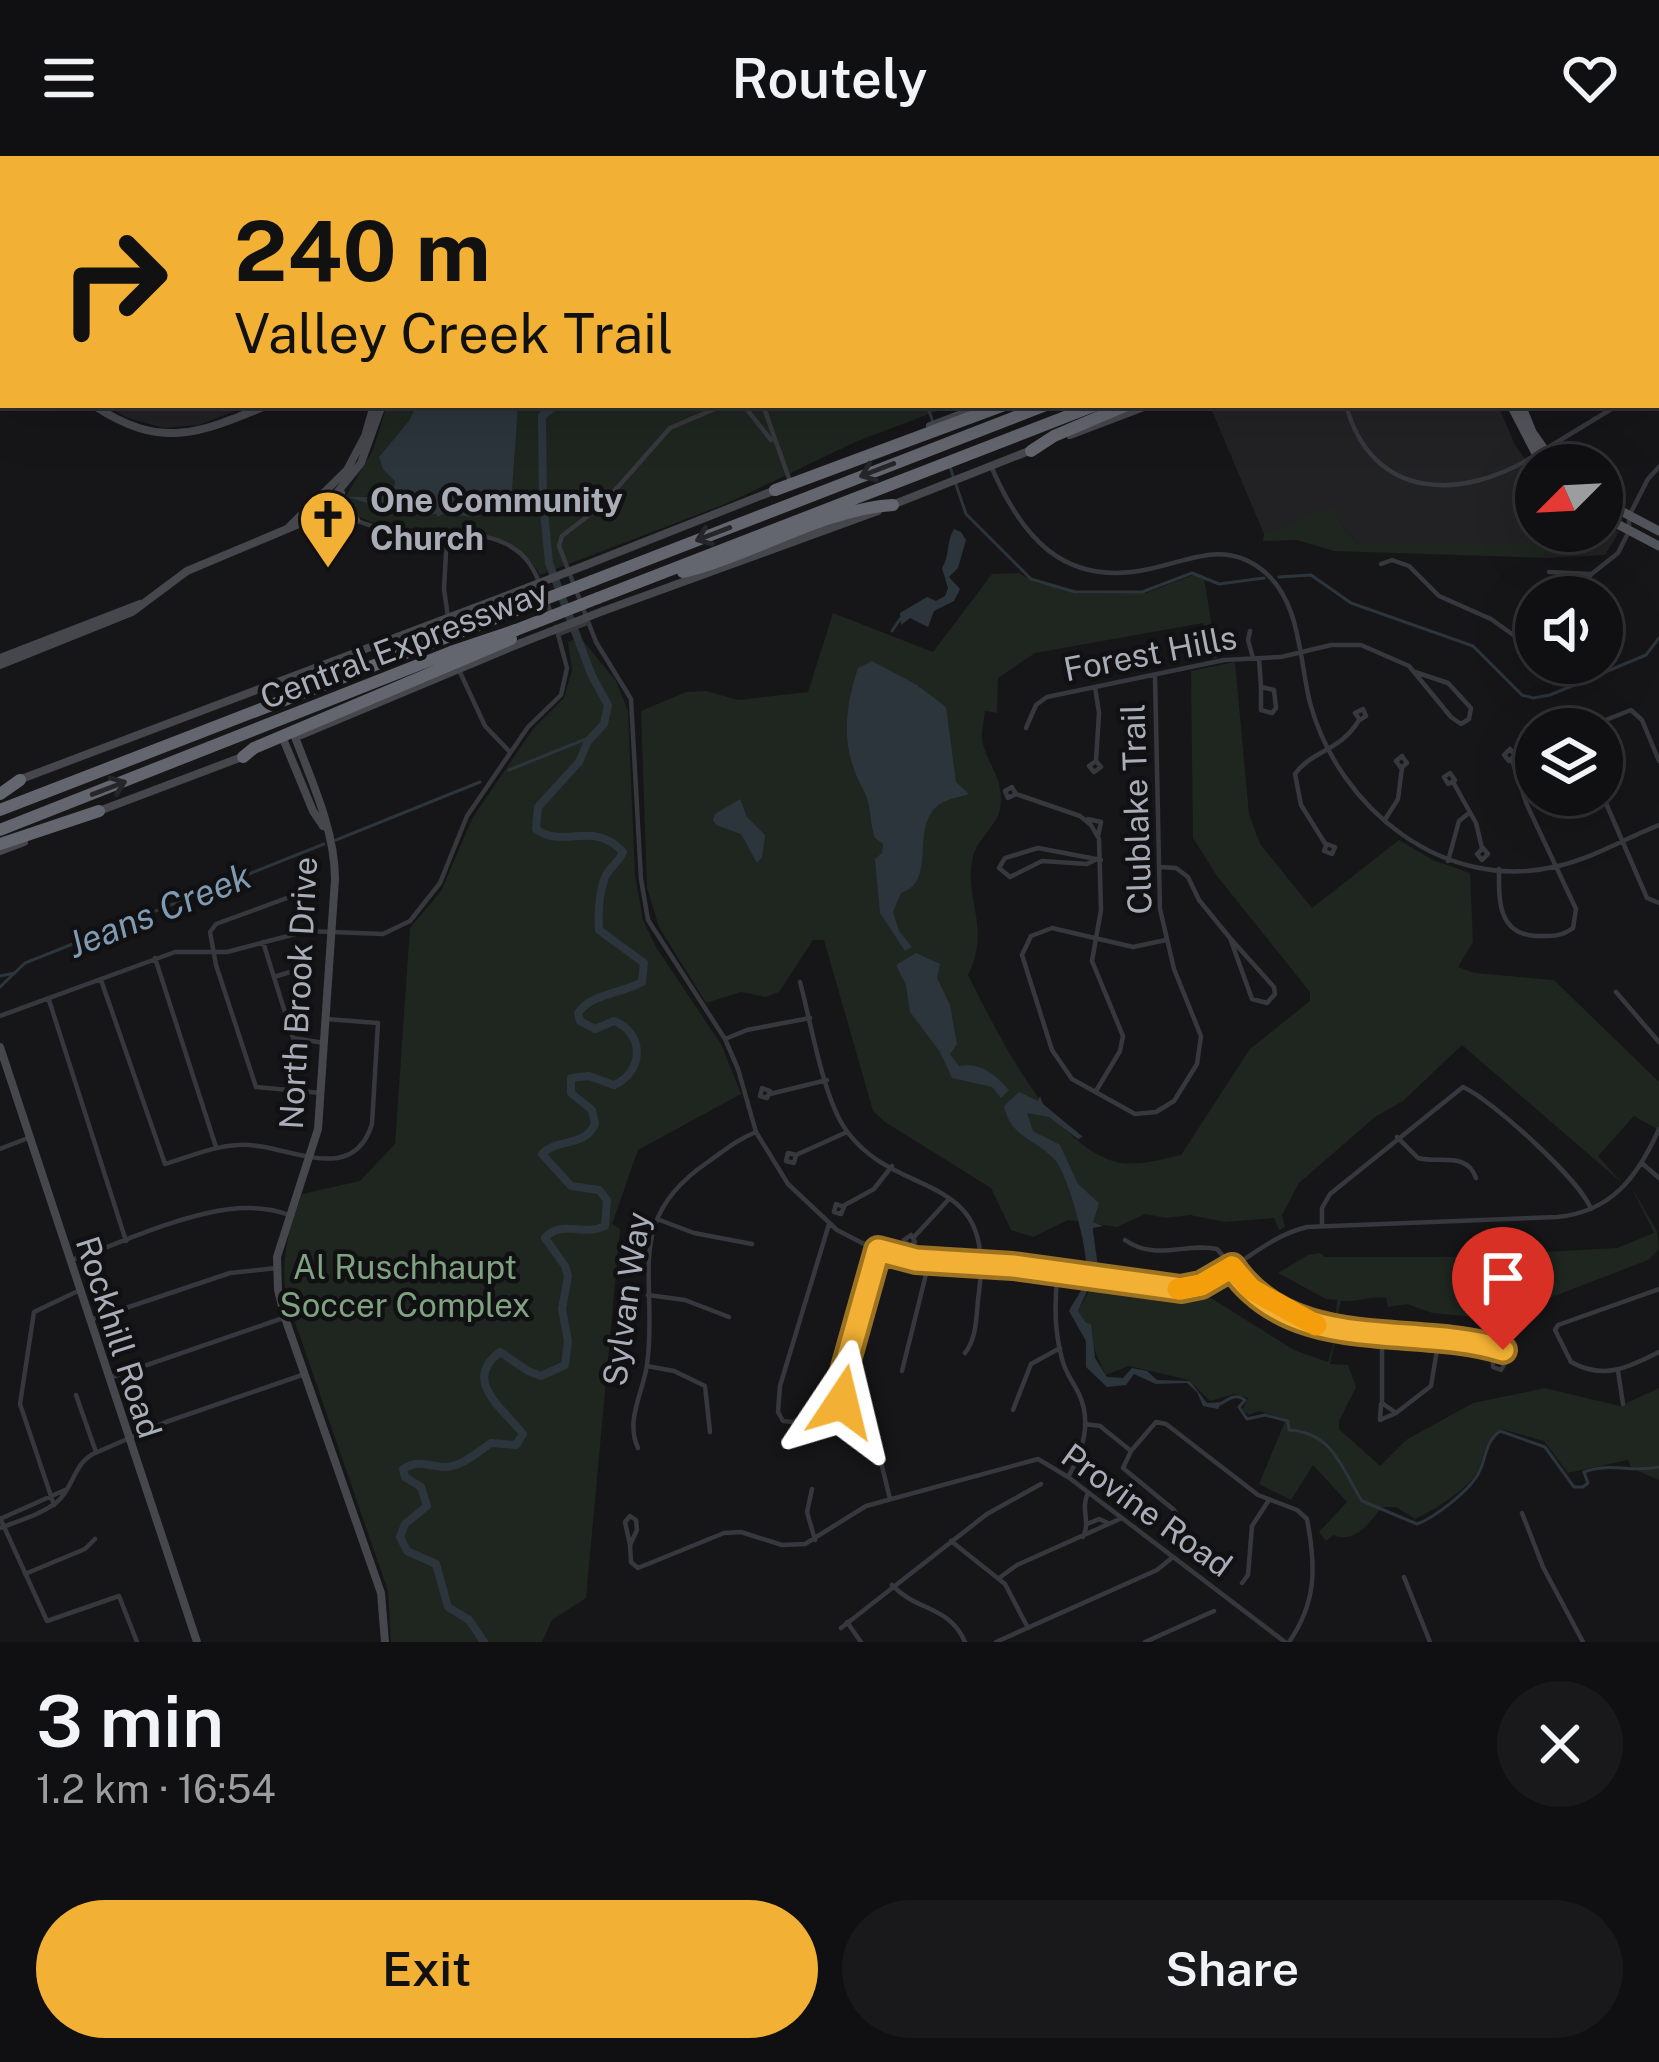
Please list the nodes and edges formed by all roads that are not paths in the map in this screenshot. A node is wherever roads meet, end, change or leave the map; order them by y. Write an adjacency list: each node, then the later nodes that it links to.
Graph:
1 (98, 408): 2 (main road)
2 (261, 408)
3 (377, 408): 25 (main road)
4 (377, 408): 31 (main road)
5 (717, 408): 47 (street)
6 (748, 408): 20 (street)
7 (765, 408): 20 (street)
8 (978, 408): 18 (main road)
9 (994, 408): 18 (highway)
10 (1038, 408): 77 (highway, Central Expressway, one-way to 77, bridge)
11 (1088, 408): 44 (highway, Central Expressway)
12 (1120, 408): 24 (highway)
13 (1141, 408): 24 (main road)
14 (1347, 408): 28 (street)
15 (1513, 408): 21 (main road)
16 (1522, 408): 22 (main road)
17 (1614, 408): 23 (street)
18 (946, 423): 19 (highway)
19 (928, 430): 29 (main road); 30 (highway)
20 (774, 444): 29 (street)
21 (1533, 444)
22 (1535, 444)
23 (1560, 444)
24 (1030, 451): 26 (main road)
25 (366, 454): 31 (main road); 35 (main road)
26 (991, 466): 32 (main road); 52 (street)
27 (1659, 467): 34 (street)
28 (1515, 468)
29 (791, 484): 30 (main road)
30 (775, 490): 46 (main road, bridge)
31 (329, 497): 35 (street); 54 (main road)
32 (893, 505): 44 (highway); 45 (main road)
33 (1623, 513): 34 (main road)
34 (1629, 516): 37 (street); 38 (main road)
35 (356, 520): 39 (street)
36 (1623, 528): 37 (main road)
37 (1629, 531): 40 (main road); 43 (street)
38 (1659, 531)
39 (447, 534): 46 (street); 49 (street)
40 (1659, 546)
41 (1381, 564): 51 (street)
42 (1549, 572): 43 (street)
43 (1590, 574)
44 (652, 578): 45 (highway, Central Expressway)
45 (600, 604): 50 (main road, bridge); 50 (highway, Central Expressway, bridge)
46 (448, 617): 73 (main road)
47 (585, 624): 49 (street, bridge); 115 (street)
48 (1250, 631): 53 (street)
49 (562, 633): 67 (street)
50 (518, 636): 55 (main road); 68 (highway); 83 (highway, Central Expressway, one-way to 50)
51 (1515, 636)
52 (1300, 653): 53 (street, Forest Hills); 56 (street, Forest Hills); 66 (street)
53 (1256, 658): 57 (street, Forest Hills); 60 (street)
54 (0, 662)
55 (459, 670): 65 (main road); 67 (street)
56 (1415, 672): 58 (street, Forest Hills); 61 (street)
57 (1155, 676): 59 (street, Forest Hills); 93 (street, Clublake Trail)
58 (1439, 679): 61 (street); 61 (street)
59 (1095, 687): 64 (street, Forest Hills); 70 (street)
60 (1261, 687)
61 (1430, 693)
62 (1623, 713): 71 (street)
63 (1359, 720): 66 (street)
64 (1025, 728)
65 (290, 739): 68 (main road); 97 (main road, North Brook Drive)
66 (1329, 751): 81 (street); 85 (street)
67 (511, 752): 97 (street)
68 (244, 757): 78 (main road)
69 (1512, 760): 92 (street)
70 (1096, 761)
71 (1659, 761)
72 (1402, 768): 81 (street)
73 (20, 780): 75 (highway)
74 (1453, 782): 79 (street)
75 (0, 791)
76 (1016, 794): 89 (street)
77 (0, 810)
78 (100, 811): 86 (highway)
79 (1469, 813): 88 (street); 90 (street)
80 (1611, 816): 84 (street)
81 (1384, 820): 90 (street)
82 (1659, 824): 84 (street)
83 (0, 830)
84 (1622, 841): 92 (street); 96 (street)
85 (1326, 844)
86 (0, 847)
87 (1035, 848): 89 (street); 91 (street); 91 (street)
88 (1482, 848)
89 (1098, 860): 91 (street); 98 (street)
90 (1448, 861): 94 (street)
91 (1038, 862)
92 (1558, 866): 94 (street); 94 (street)
93 (1159, 867): 99 (street); 100 (street, Clublake Trail)
94 (1499, 869)
95 (296, 895): 102 (street)
96 (1657, 903)
97 (331, 932): 101 (street); 114 (main road, North Brook Drive)
98 (1095, 938): 100 (street, Clublake Trail); 122 (street); 122 (street, Clublake Trail)
99 (1230, 938): 104 (street); 106 (street)
100 (1166, 940): 122 (street, Clublake Trail)
101 (263, 942): 102 (street); 107 (street)
102 (214, 954): 103 (street); 120 (street)
103 (155, 958): 108 (street); 128 (street)
104 (1258, 968): 106 (street); 106 (street)
105 (290, 972): 107 (street)
106 (1246, 976)
107 (274, 977): 117 (street)
108 (101, 980): 111 (street); 128 (street)
109 (800, 982): 113 (street)
110 (1616, 992): 116 (street)
111 (49, 1000): 112 (street); 145 (street)
112 (0, 1016)
113 (810, 1018): 115 (street); 119 (street)
114 (326, 1019): 117 (main road, North Brook Drive); 131 (street)
115 (724, 1039): 124 (street)
116 (1659, 1042)
117 (324, 1043): 120 (main road, North Brook Drive)
118 (0, 1047): 127 (main road, Rockhill Road)
119 (826, 1079): 121 (street); 125 (street)
120 (321, 1093): 131 (main road, North Brook Drive)
121 (770, 1094)
122 (1095, 1094)
123 (1659, 1129): 132 (street)
124 (756, 1132): 140 (street, Sylvan Way); 141 (street)
125 (847, 1132): 130 (street); 133 (street)
126 (1397, 1136): 134 (street); 138 (street); 142 (street)
127 (28, 1138): 129 (street); 148 (main road, Rockhill Road)
128 (216, 1148): 131 (street)
129 (0, 1149)
130 (796, 1155)
131 (311, 1157): 139 (main road, North Brook Drive)
132 (1643, 1164): 135 (street); 138 (street)
133 (892, 1166): 136 (street); 137 (street)
134 (1476, 1178)
135 (1659, 1178)
136 (949, 1199): 143 (street); 150 (street)
137 (843, 1206)
138 (1591, 1209): 142 (street)
139 (289, 1215): 145 (street); 152 (main road, North Brook Drive)
140 (657, 1219): 146 (street); 156 (street, Sylvan Way)
141 (829, 1224): 147 (street); 147 (street)
142 (1322, 1225): 151 (street)
143 (914, 1237)
144 (1125, 1240): 151 (street)
145 (126, 1241): 148 (street)
146 (752, 1244)
147 (878, 1250): 149 (street)
148 (68, 1261): 155 (main road, Rockhill Road)
149 (929, 1262): 150 (street); 167 (street)
150 (982, 1264): 153 (street); 165 (street)
151 (1232, 1267): 153 (street); 160 (street)
152 (277, 1268): 158 (main road, North Brook Drive); 159 (street)
153 (1058, 1272): 163 (street)
154 (1659, 1288): 168 (street)
155 (78, 1291): 159 (main road, Rockhill Road); 189 (street)
156 (648, 1295): 157 (street); 166 (street, Sylvan Way)
157 (729, 1316)
158 (286, 1318): 169 (main road, North Brook Drive); 170 (street)
159 (88, 1320): 170 (main road, Rockhill Road)
160 (1382, 1334): 161 (street); 172 (street)
161 (1438, 1341): 162 (street); 175 (street)
162 (1492, 1347)
163 (1060, 1348): 174 (street); 176 (street)
164 (1659, 1352): 168 (street)
165 (965, 1353)
166 (646, 1366): 177 (street); 179 (street, Sylvan Way)
167 (902, 1371)
168 (1618, 1371): 173 (street)
169 (305, 1374): 178 (street); 214 (main road, North Brook Drive)
170 (107, 1378): 178 (main road, Rockhill Road)
171 (76, 1395): 181 (street)
172 (1382, 1402): 175 (street); 175 (street)
173 (1624, 1405)
174 (1013, 1410)
175 (1396, 1413)
176 (1085, 1424): 180 (street); 183 (street)
177 (710, 1432)
178 (128, 1441): 181 (street); 213 (main road, Rockhill Road)
179 (638, 1448)
180 (1131, 1451): 188 (street); 193 (street)
181 (96, 1453): 189 (street)
182 (880, 1458): 187 (street)
183 (1068, 1478): 186 (street, Provine Road); 187 (street, Provine Road)
184 (1041, 1484): 199 (street)
185 (812, 1490): 198 (street)
186 (1088, 1492): 191 (street, Provine Road); 194 (street)
187 (890, 1499): 198 (street, Provine Road)
188 (1269, 1500): 205 (street); 219 (street)
189 (52, 1502): 192 (street)
190 (1522, 1514): 221 (street)
191 (1122, 1518): 195 (street); 201 (street, Provine Road)
192 (1, 1522): 202 (street)
193 (1184, 1523)
194 (1087, 1524): 195 (street); 196 (street)
195 (1108, 1526): 196 (street)
196 (1083, 1537): 204 (street)
197 (95, 1539): 202 (street)
198 (815, 1540): 200 (street)
199 (951, 1541): 204 (street); 206 (street)
200 (630, 1545)
201 (1173, 1557): 210 (street); 219 (street, Provine Road)
202 (25, 1574): 212 (street)
203 (1404, 1577): 220 (street)
204 (999, 1578): 210 (street)
205 (1242, 1583)
206 (892, 1585): 208 (street); 216 (street)
207 (1214, 1611): 211 (street)
208 (847, 1621): 209 (street); 215 (street)
209 (842, 1628)
210 (1028, 1628): 217 (street)
211 (1159, 1639): 218 (street)
212 (137, 1642)
213 (196, 1642)
214 (385, 1642)
215 (861, 1642)
216 (965, 1642)
217 (996, 1642)
218 (1145, 1642)
219 (1287, 1642)
220 (1430, 1642)
221 (1583, 1642)

